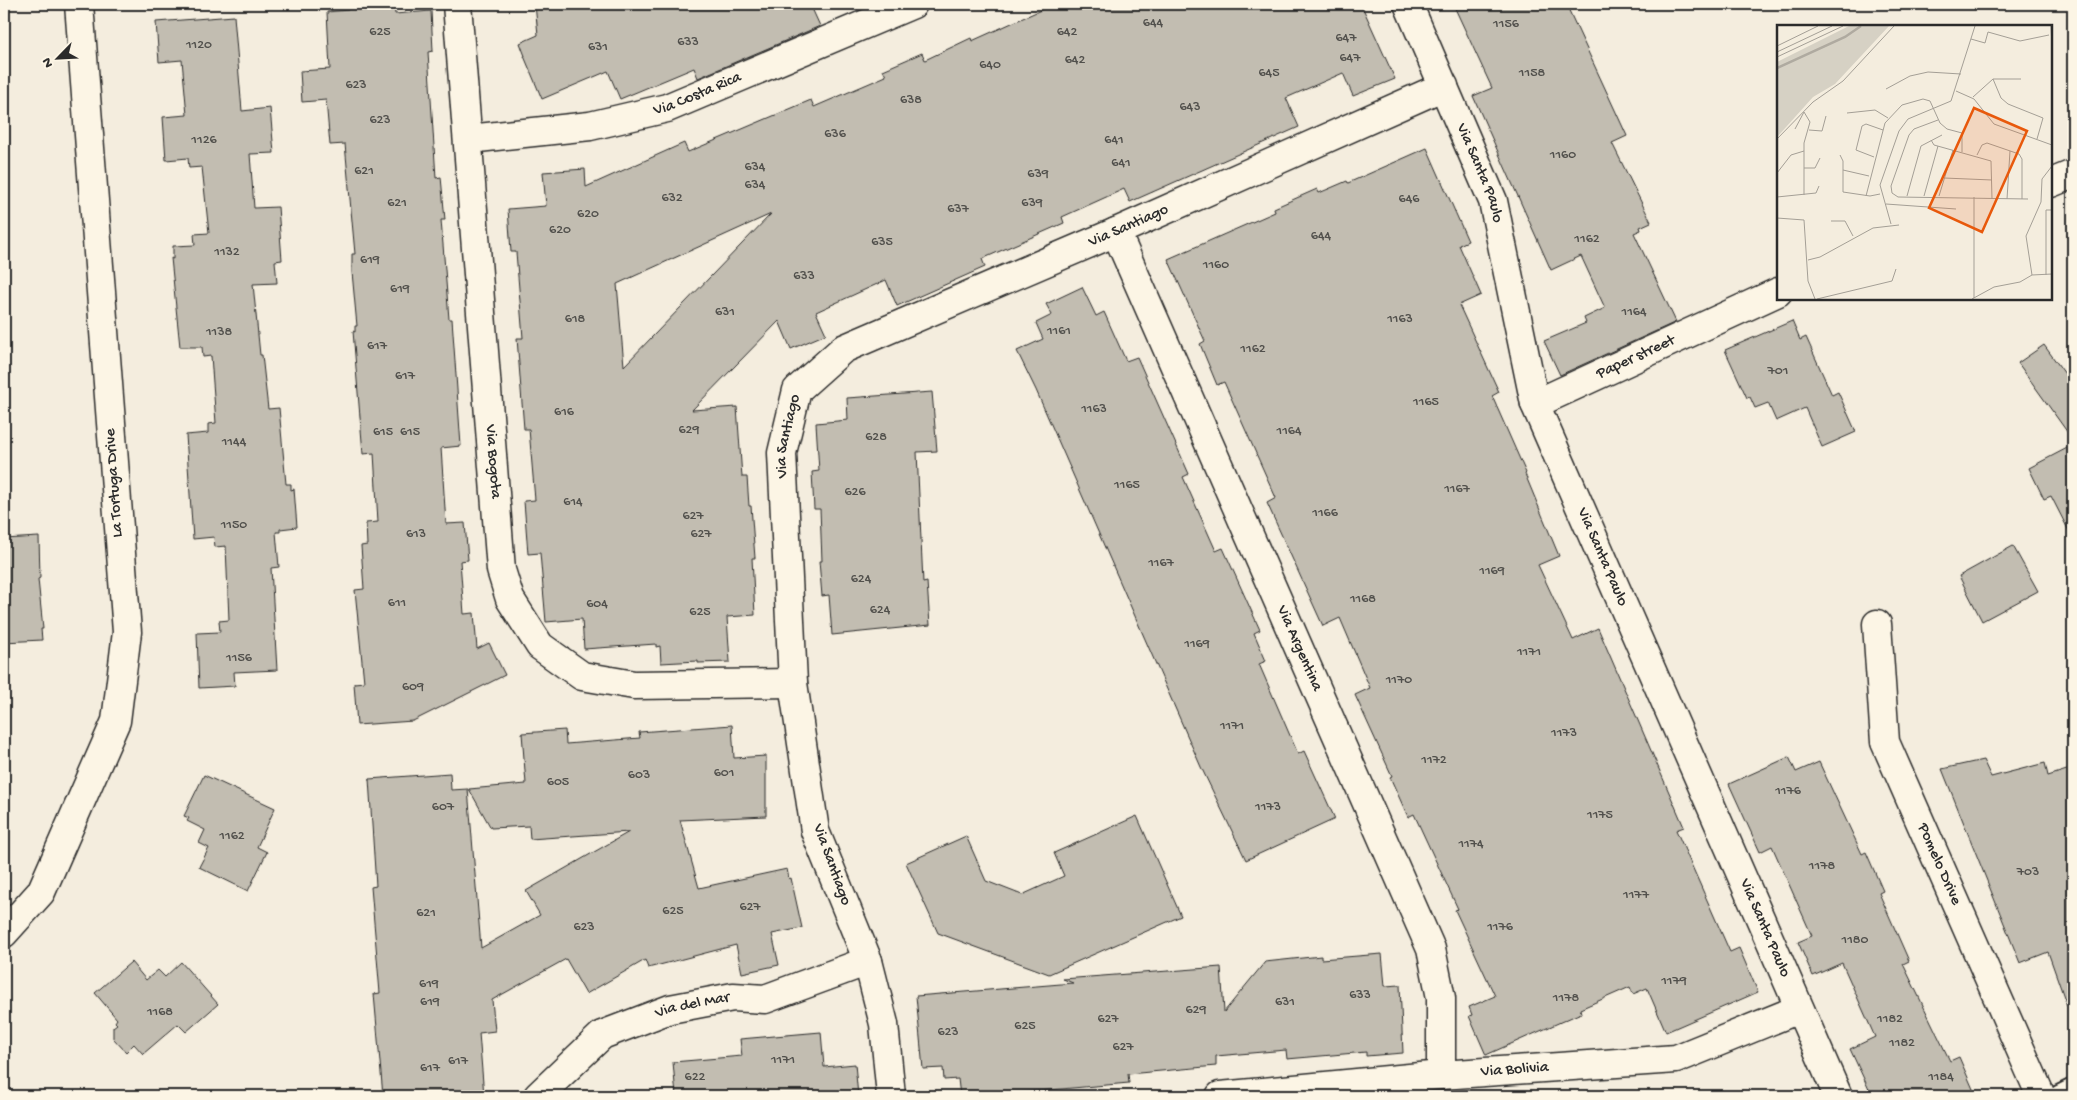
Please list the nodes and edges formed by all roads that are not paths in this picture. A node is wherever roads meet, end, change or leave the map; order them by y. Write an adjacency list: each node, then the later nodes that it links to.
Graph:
1 (79, 4): 14 (street, La Tortuga Drive)
2 (458, 4): 6 (street, Via Bogota)
3 (913, 4): 6 (street, Via Costa Rica)
4 (1408, 4): 5 (street, Via Santa Paulo)
5 (1444, 86): 9 (street, Via Santiago); 11 (street, Via Santa Paulo)
6 (469, 139): 13 (street, Via Bogota)
7 (2073, 174): 8 (street)
8 (2052, 183)
9 (1116, 232): 13 (street, Via Santiago); 17 (street, Via Argentina)
10 (1777, 292): 11 (street, Paper street)
11 (1542, 401): 16 (street, Via Santa Paulo)
12 (1877, 624): 23 (street, Pomelo Drive)
13 (793, 683): 15 (street, Via Santiago)
14 (4, 934)
15 (868, 962): 19 (street, Via del Mar); 20 (street, Via Santiago)
16 (1799, 1009): 17 (street, Via Bolivia); 22 (street, Via Santa Paulo)
17 (1441, 1075): 21 (street, Via Bolivia)
18 (2073, 1089): 24 (lane)
19 (538, 1096)
20 (891, 1096)
21 (1220, 1096)
22 (1838, 1096)
23 (2041, 1096)
24 (2059, 1096)

